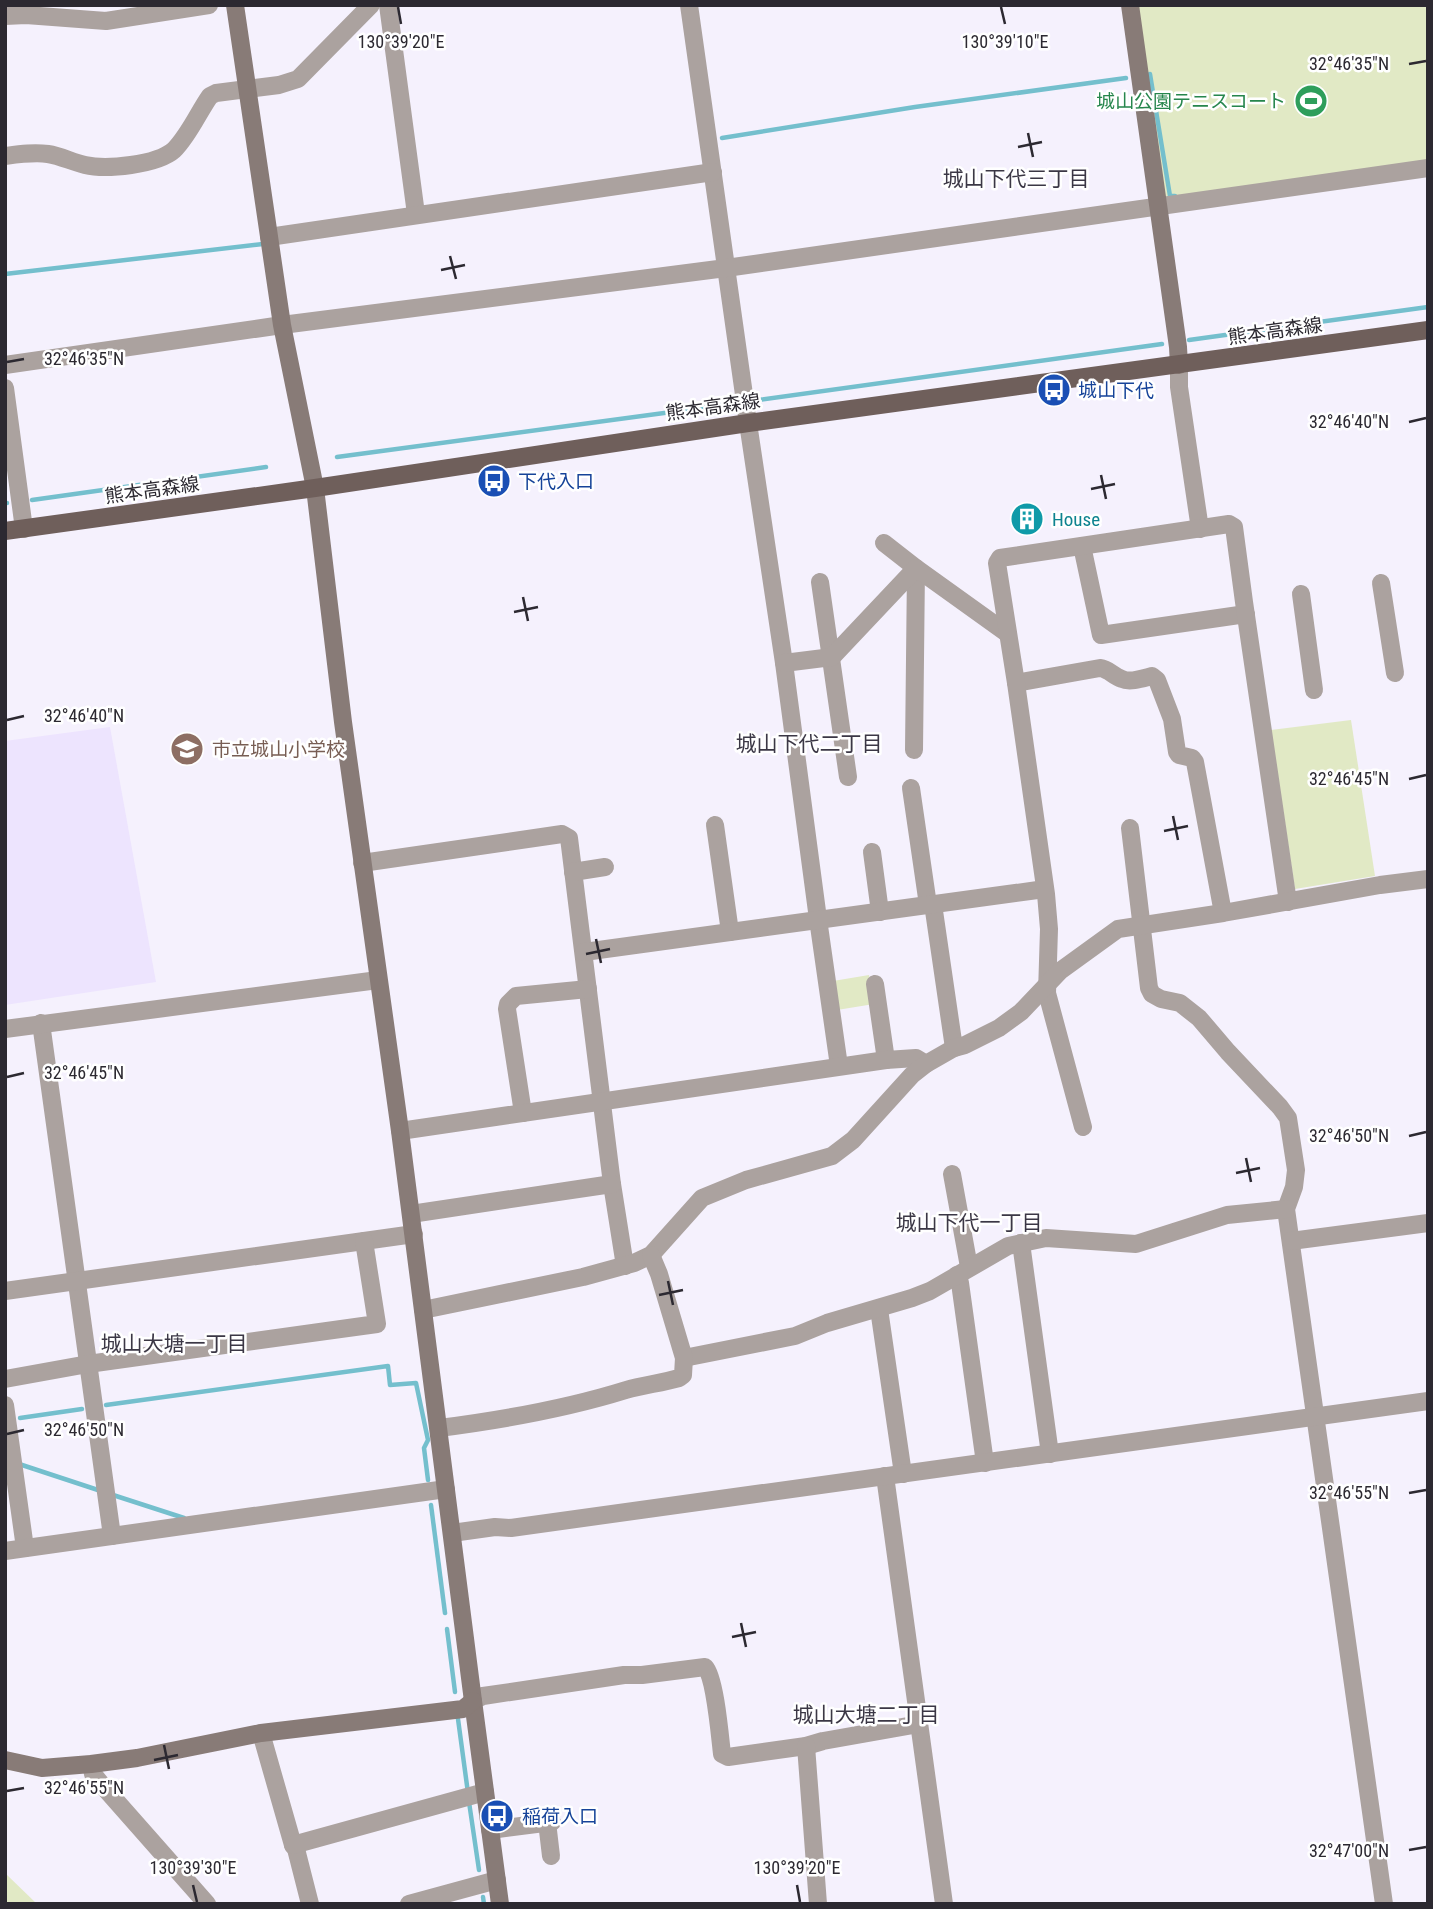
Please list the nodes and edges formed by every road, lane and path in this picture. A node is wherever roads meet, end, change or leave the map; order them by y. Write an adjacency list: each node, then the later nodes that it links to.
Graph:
1 (209, 5): 7 (street)
2 (235, 5): 9 (street)
3 (371, 5): 9 (street)
4 (388, 5): 14 (street)
5 (689, 5): 12 (street)
6 (1130, 5): 13 (street)
7 (37, 10): 8 (street)
8 (5, 16)
9 (247, 89): 10 (street); 15 (street)
10 (5, 156)
11 (1428, 168): 13 (street)
12 (713, 172): 14 (street); 16 (street)
13 (1158, 205): 16 (street); 20 (street)
14 (416, 214): 15 (street)
15 (269, 237): 17 (street)
16 (726, 268): 17 (street); 22 (street)
17 (282, 325): 19 (street); 23 (street)
18 (1428, 331): 20 (main road, 熊本高森線)
19 (5, 365)
20 (1178, 365): 22 (main road, 熊本高森線); 24 (street)
21 (5, 388): 25 (street)
22 (748, 423): 23 (main road, 熊本高森線); 36 (street)
23 (315, 488): 25 (main road, 熊本高森線); 46 (street)
24 (1200, 528): 28 (street); 33 (street)
25 (24, 529): 26 (main road, 熊本高森線)
26 (5, 531)
27 (884, 543): 29 (street)
28 (1083, 546): 33 (street); 34 (street)
29 (916, 568): 34 (street); 35 (street); 40 (street)
30 (820, 582): 35 (street)
31 (1381, 583): 37 (street)
32 (1301, 594): 39 (street)
33 (1245, 614): 51 (street)
34 (1008, 634): 38 (street)
35 (832, 657): 36 (street); 41 (street)
36 (784, 663): 55 (street)
37 (1395, 673)
38 (1016, 683): 50 (street); 54 (street)
39 (1314, 690)
40 (914, 750)
41 (848, 777)
42 (911, 788): 52 (street)
43 (715, 825): 57 (street)
44 (1130, 828): 56 (street)
45 (872, 852): 53 (street)
46 (362, 863): 48 (street); 59 (street)
47 (605, 867): 48 (street)
48 (573, 872): 58 (street)
49 (1428, 879): 51 (street)
50 (1045, 888): 52 (street); 61 (street)
51 (1288, 902): 54 (street)
52 (931, 905): 53 (street); 65 (street)
53 (880, 912): 55 (street)
54 (1223, 913): 56 (street)
55 (818, 919): 57 (street); 68 (street)
56 (1142, 926): 61 (street); 75 (street)
57 (730, 933): 58 (street)
58 (584, 952): 62 (street)
59 (378, 980): 63 (street); 72 (street)
60 (875, 984): 66 (street)
61 (1047, 984): 65 (street); 71 (street)
62 (587, 989): 69 (street); 70 (street)
63 (41, 1023): 64 (street); 85 (street)
64 (5, 1029)
65 (954, 1048): 67 (street)
66 (886, 1059): 67 (street); 68 (street)
67 (926, 1064): 82 (street)
68 (839, 1066): 69 (street)
69 (601, 1101): 70 (street); 74 (street)
70 (523, 1113): 72 (street)
71 (1083, 1127)
72 (400, 1130): 76 (street)
73 (952, 1174): 84 (street)
74 (612, 1184): 76 (street); 83 (street)
75 (1286, 1209): 80 (street); 81 (street)
76 (411, 1214): 78 (street)
77 (1428, 1223): 80 (street)
78 (414, 1234): 79 (street); 88 (street)
79 (364, 1241): 85 (street); 90 (street)
80 (1291, 1241): 94 (street)
81 (1021, 1243): 84 (street); 96 (street)
82 (651, 1255): 83 (street); 89 (street)
83 (625, 1266): 88 (street)
84 (963, 1271): 87 (street); 97 (street)
85 (76, 1281): 86 (street); 90 (street)
86 (5, 1291)
87 (879, 1309): 89 (street); 98 (street)
88 (423, 1310): 95 (street)
89 (684, 1358): 95 (street)
90 (88, 1364): 91 (street); 101 (street)
91 (5, 1380)
92 (1428, 1401): 94 (street)
93 (5, 1405): 102 (street)
94 (1316, 1416): 96 (street); 121 (street)
95 (439, 1428): 99 (street)
96 (1050, 1454): 97 (street)
97 (985, 1463): 98 (street)
98 (894, 1475): 100 (street); 105 (street)
99 (446, 1489): 100 (street); 101 (street)
100 (452, 1533): 104 (street)
101 (112, 1536): 102 (street)
102 (25, 1548): 103 (street)
103 (5, 1551)
104 (473, 1701): 106 (street); 107 (street); 110 (street)
105 (919, 1724): 107 (street); 120 (street)
106 (261, 1733): 109 (street); 112 (street)
107 (806, 1746): 119 (street)
108 (5, 1760): 109 (street)
109 (91, 1765): 115 (street)
110 (475, 1794): 111 (street); 112 (street)
111 (490, 1830): 113 (street); 114 (street)
112 (293, 1845): 116 (street)
113 (551, 1856)
114 (497, 1880): 117 (street); 118 (street)
115 (207, 1904)
116 (310, 1904)
117 (409, 1904)
118 (500, 1904)
119 (818, 1904)
120 (944, 1904)
121 (1384, 1904)

